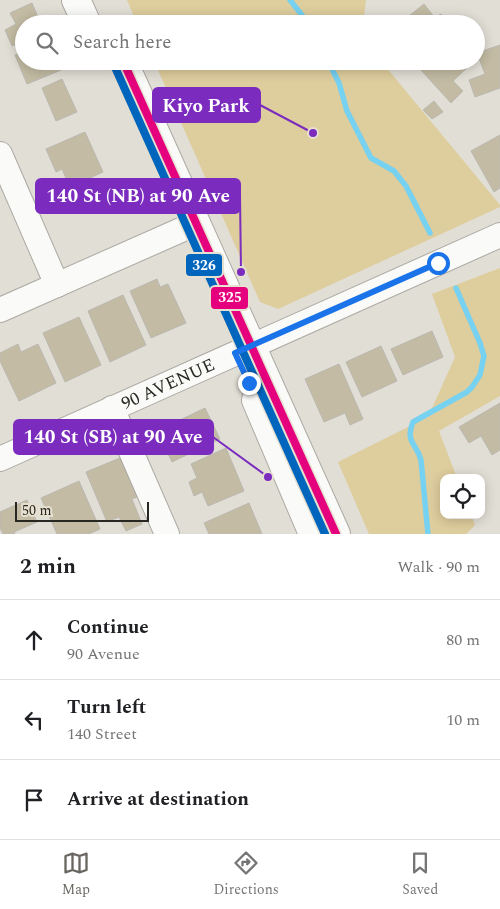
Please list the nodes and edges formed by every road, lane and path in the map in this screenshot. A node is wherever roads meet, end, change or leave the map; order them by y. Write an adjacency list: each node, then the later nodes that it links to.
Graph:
1 (76, 0): 3 (main road)
2 (95, 0): 4 (main road)
3 (83, 15)
4 (102, 15)
5 (108, 70): 8 (main road)
6 (127, 70): 12 (main road)
7 (0, 154): 10 (street)
8 (181, 230): 10 (street); 12 (main road)
9 (500, 235): 12 (street, 90 AVENUE)
10 (57, 285): 11 (street)
11 (0, 310)
12 (244, 349): 13 (street, 90 AVENUE); 16 (main road); 17 (main road)
13 (112, 408): 14 (street, 90 AVENUE); 15 (street)
14 (0, 459)
15 (167, 534)
16 (313, 534)
17 (336, 534)

